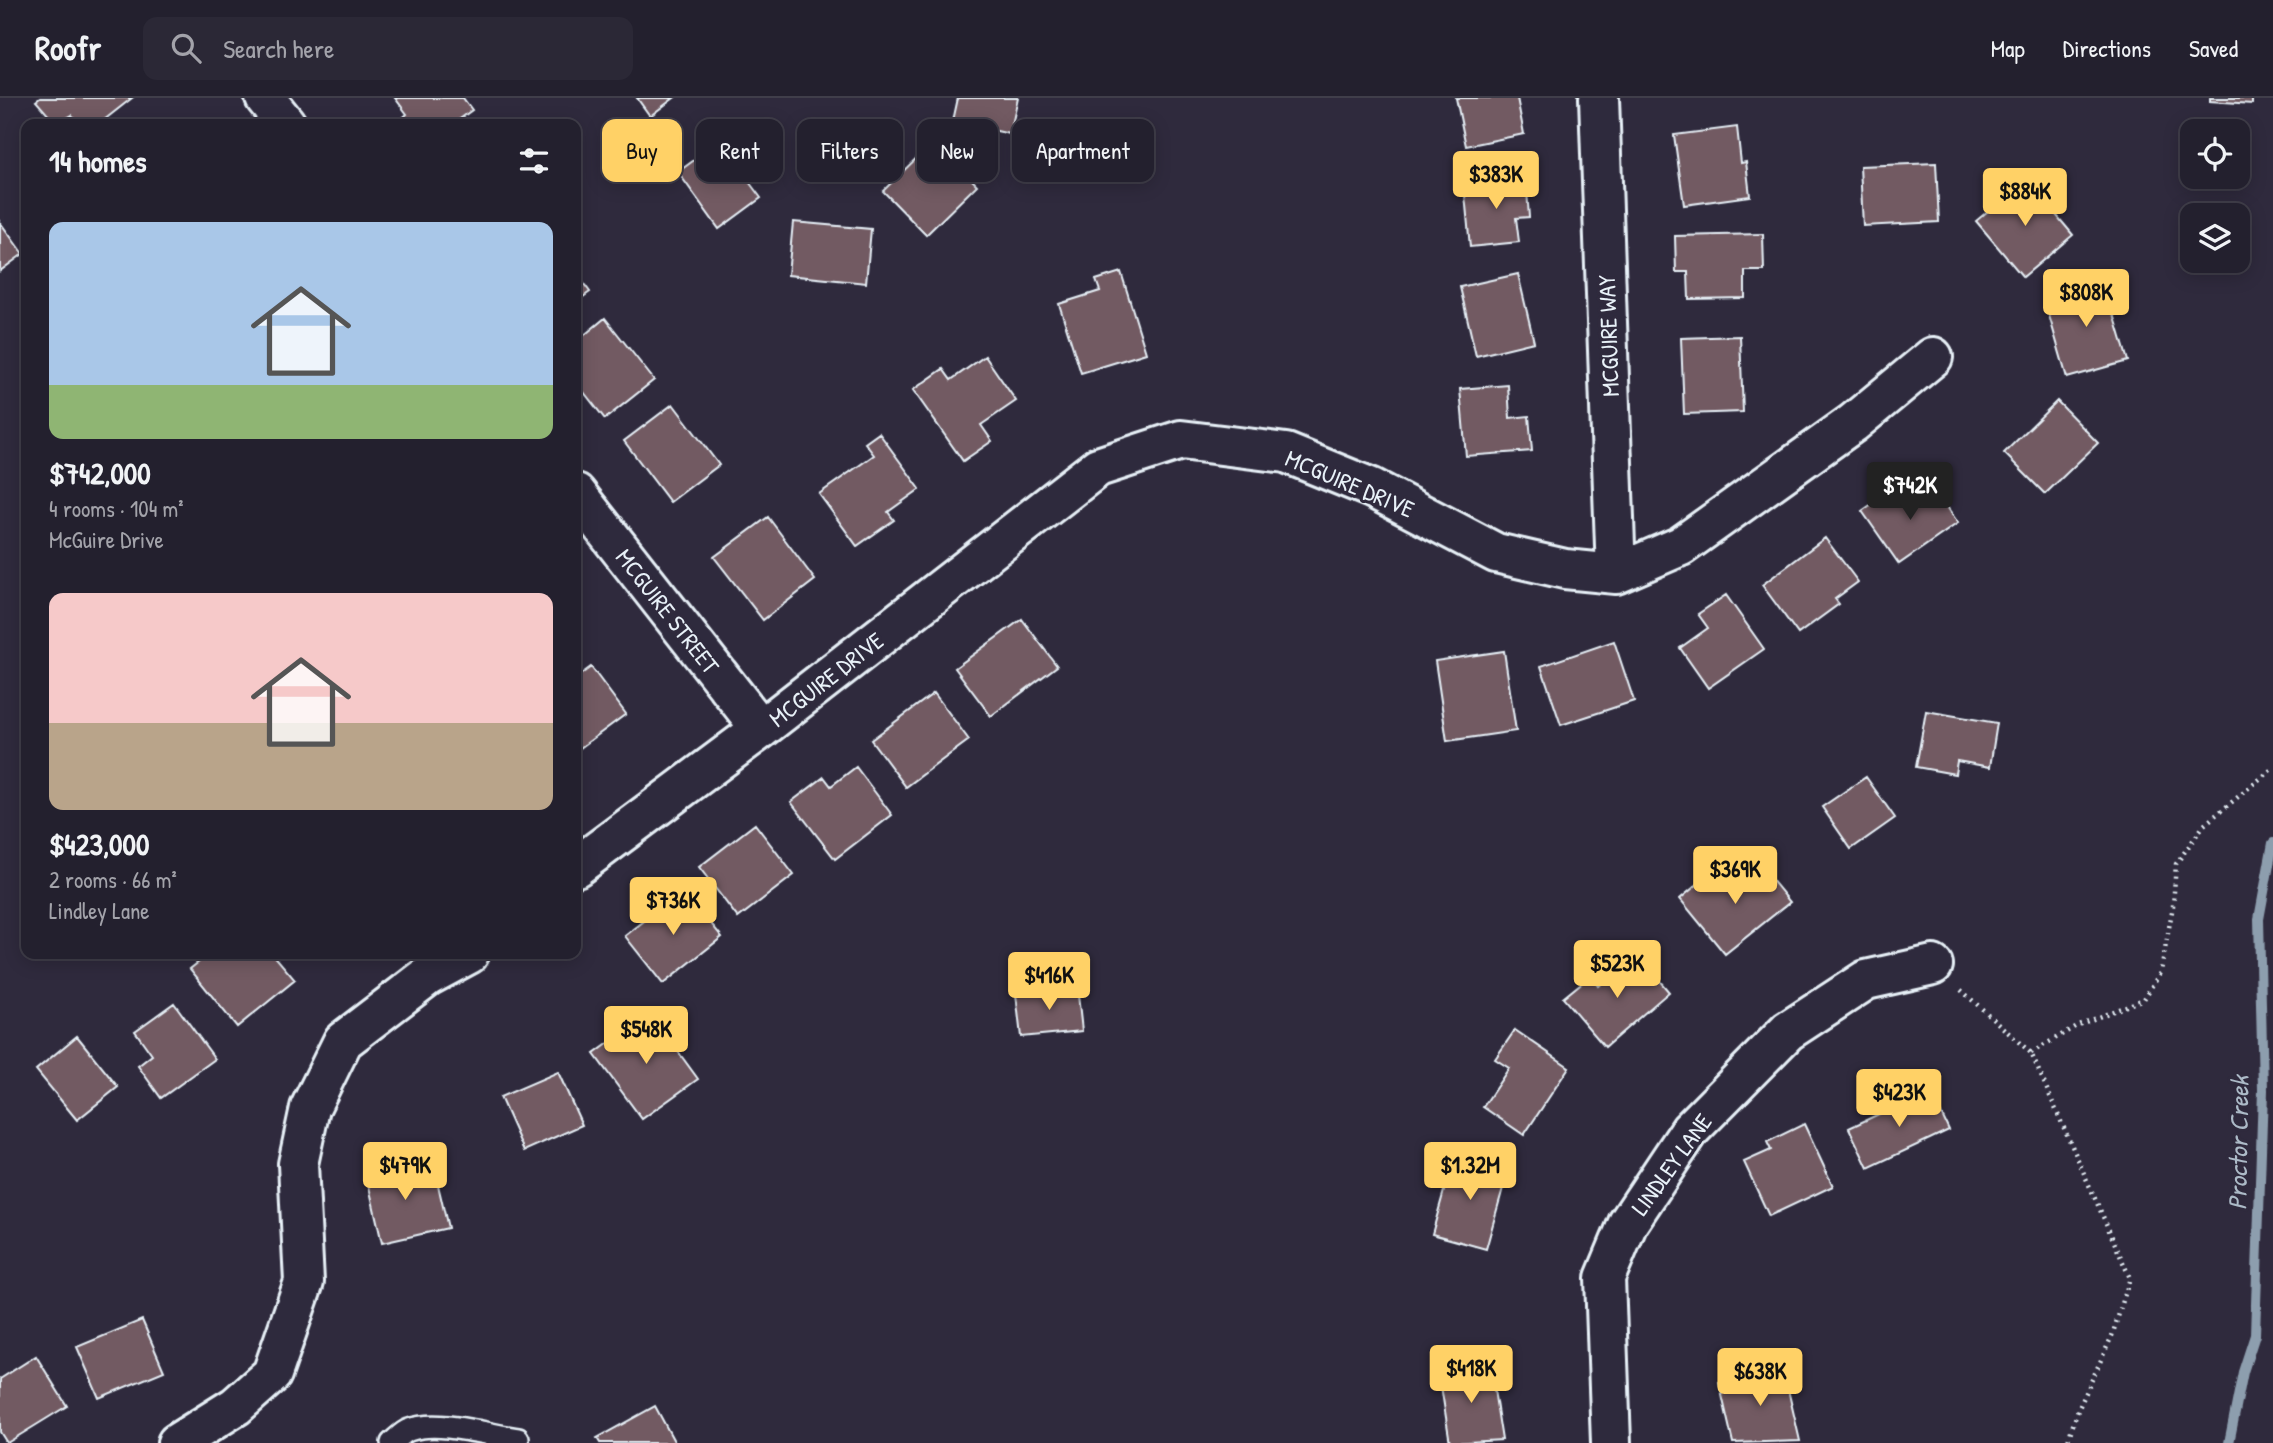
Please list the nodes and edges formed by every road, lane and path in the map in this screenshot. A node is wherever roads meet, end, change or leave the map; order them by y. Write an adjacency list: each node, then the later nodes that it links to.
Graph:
1 (265, 98): 3 (street)
2 (1599, 98): 6 (street, MCGUIRE WAY)
3 (282, 119)
4 (1933, 357): 6 (street, MCGUIRE DRIVE)
5 (581, 499): 7 (street, MCGUIRE STREET)
6 (1616, 574): 7 (street, MCGUIRE DRIVE)
7 (761, 729): 9 (street, MCGUIRE DRIVE)
8 (2273, 768): 12 (path)
9 (581, 863)
10 (460, 959): 14 (street)
11 (1933, 965): 12 (path); 16 (street, LINDLEY LANE)
12 (2031, 1054): 17 (path)
13 (518, 1439): 15 (lane)
14 (177, 1443)
15 (392, 1443)
16 (1611, 1443)
17 (2067, 1443)

